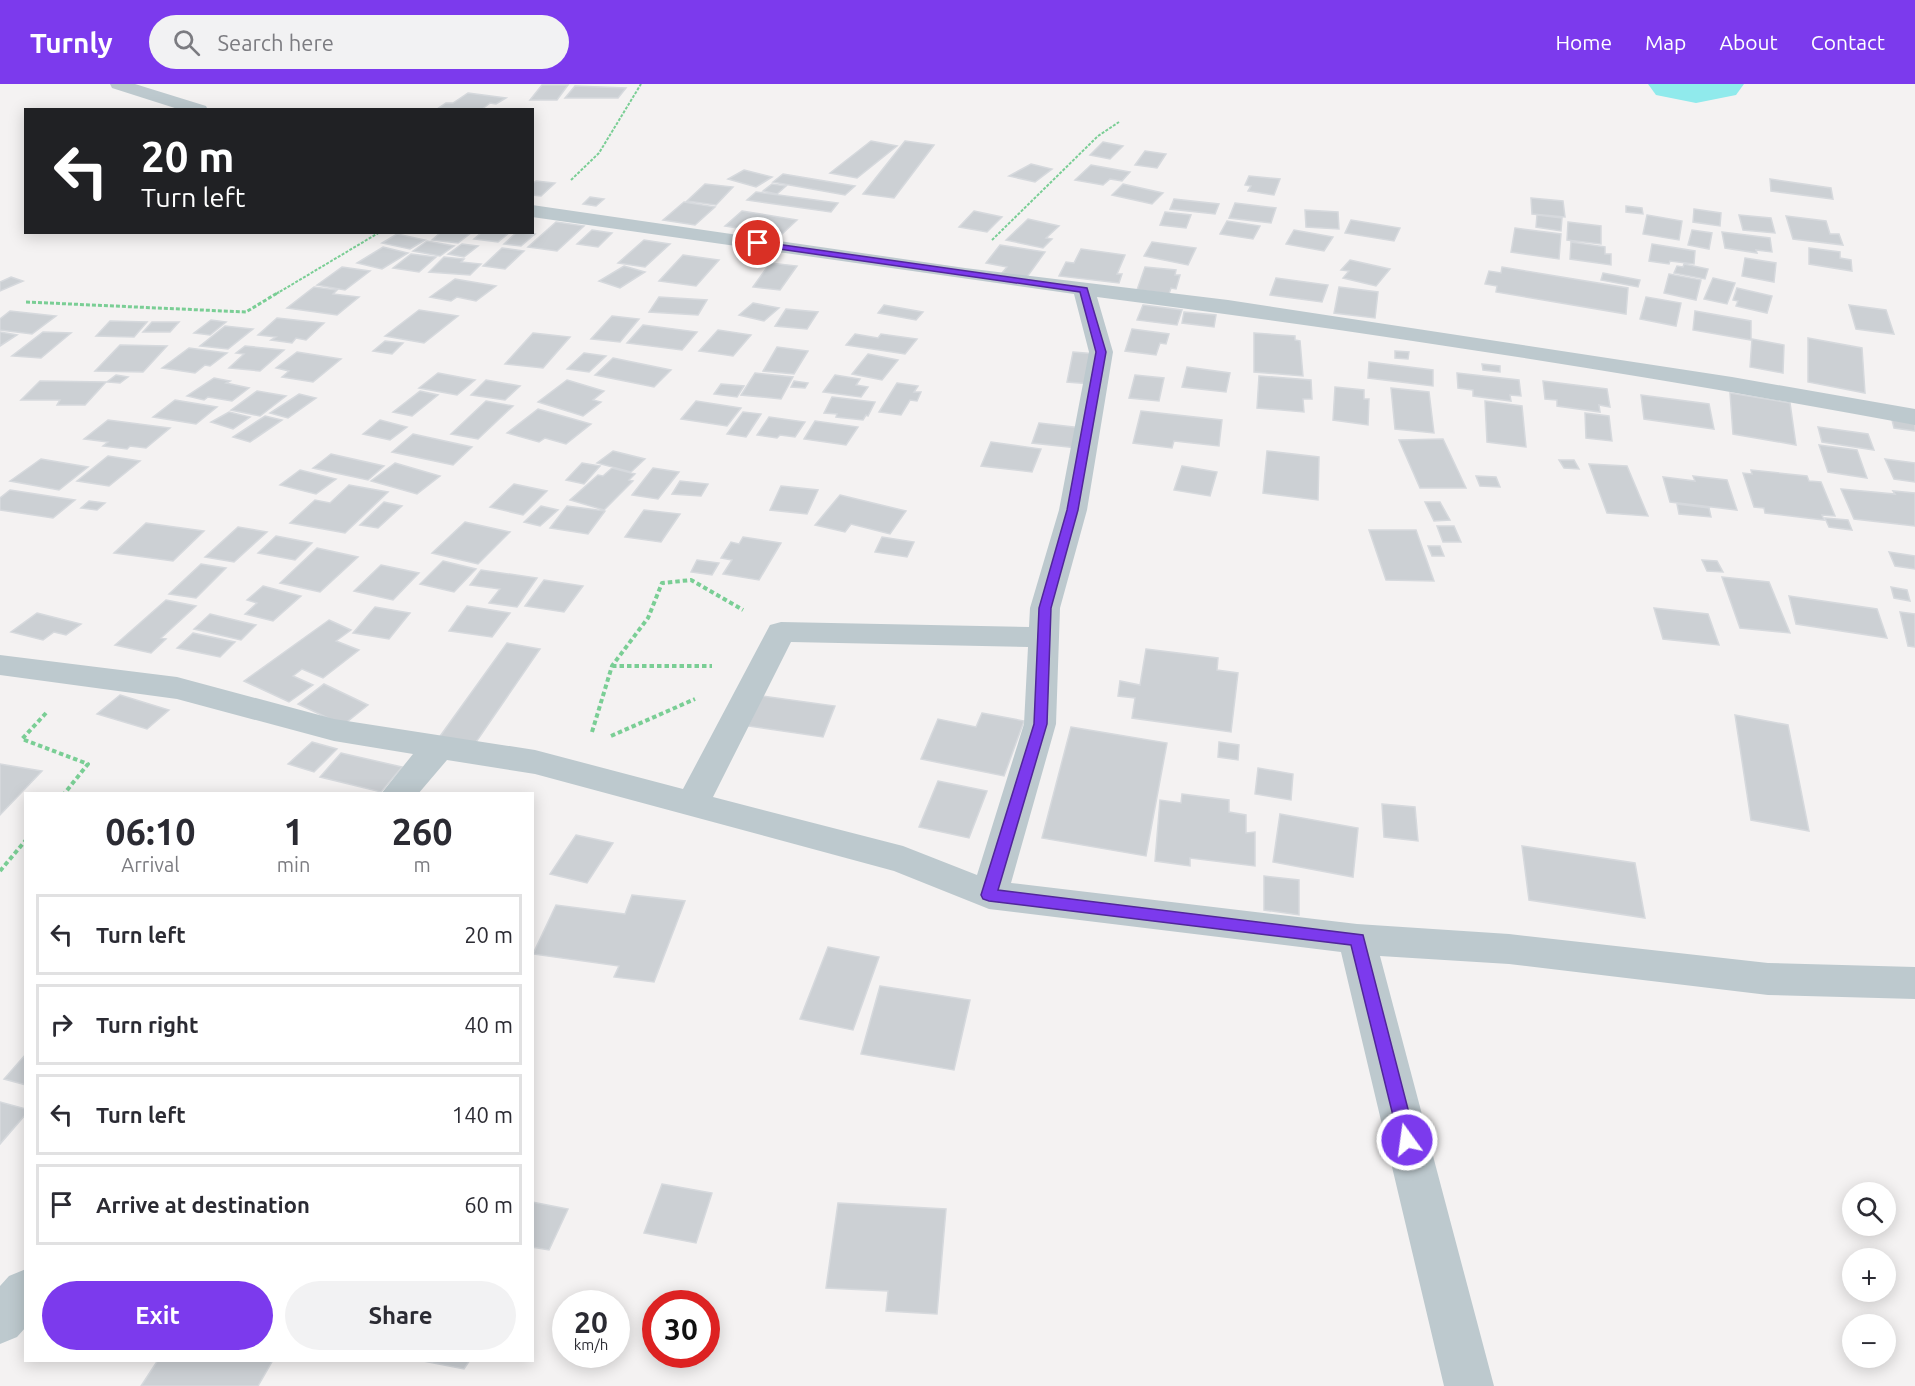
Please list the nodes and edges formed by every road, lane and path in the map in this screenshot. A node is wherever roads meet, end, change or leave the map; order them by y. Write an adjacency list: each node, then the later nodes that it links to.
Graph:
1 (118, 84): 3 (street)
2 (641, 84): 5 (path)
3 (194, 108)
4 (1119, 122): 7 (path)
5 (535, 211): 7 (street)
6 (377, 234): 9 (path)
7 (965, 274): 8 (street)
8 (1084, 290): 10 (street); 12 (street)
9 (26, 302)
10 (1915, 417)
11 (781, 632): 12 (street); 14 (path); 15 (street)
12 (1044, 637): 24 (street)
13 (0, 665): 16 (street)
14 (612, 666): 15 (path); 18 (path)
15 (760, 671): 18 (path); 21 (street)
16 (81, 675): 17 (street); 19 (path)
17 (438, 747): 18 (street); 20 (street)
18 (585, 760): 21 (street)
19 (66, 792)
20 (400, 792)
21 (693, 803): 24 (street)
22 (24, 842): 23 (path)
23 (0, 871)
24 (989, 895): 25 (street)
25 (1357, 939): 26 (street); 29 (street)
26 (1915, 983)
27 (24, 1294): 28 (street)
28 (0, 1320)
29 (1469, 1386)

